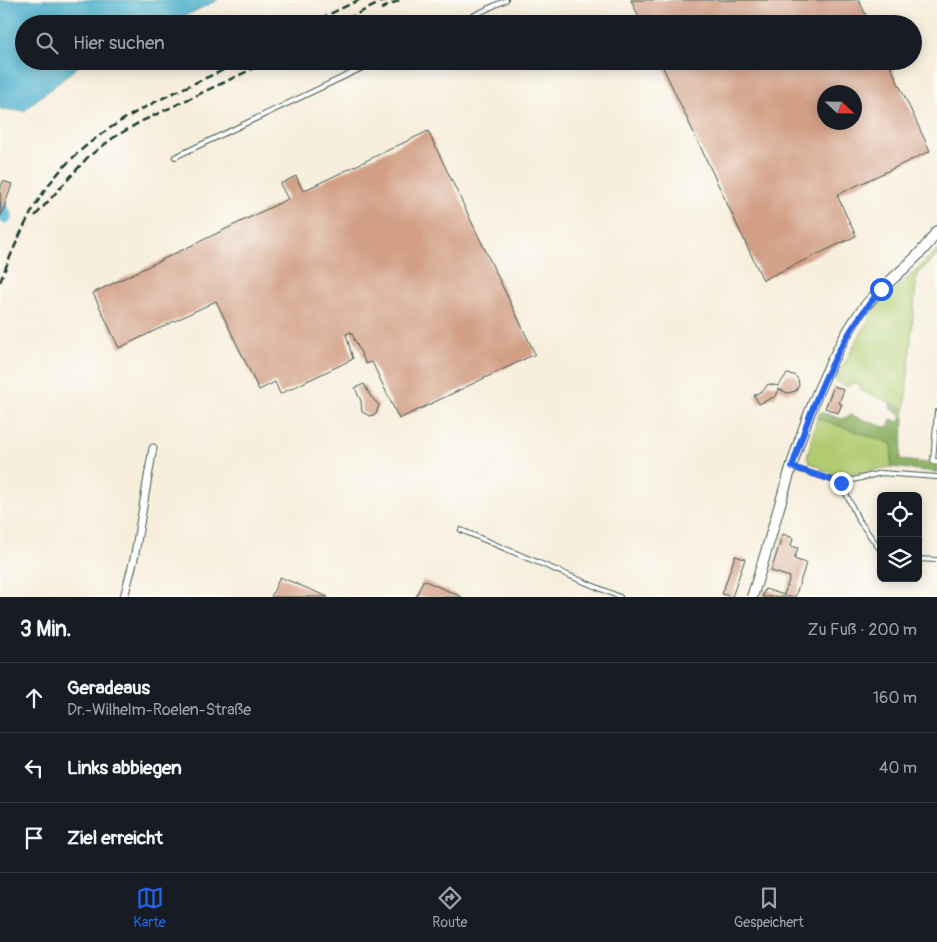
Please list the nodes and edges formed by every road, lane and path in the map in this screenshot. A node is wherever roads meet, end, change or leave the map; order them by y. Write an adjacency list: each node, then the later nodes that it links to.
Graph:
1 (506, 0): 2 (lane)
2 (475, 15)
3 (358, 70): 4 (lane)
4 (175, 157)
5 (937, 231): 9 (main road)
6 (937, 412): 8 (lane)
7 (153, 448): 16 (street)
8 (937, 461)
9 (792, 467): 11 (lane); 18 (main road)
10 (937, 477): 11 (lane)
11 (841, 483): 13 (lane)
12 (460, 530): 17 (lane)
13 (877, 546)
14 (922, 559): 15 (lane)
15 (937, 560)
16 (124, 597)
17 (620, 597)
18 (752, 597)

